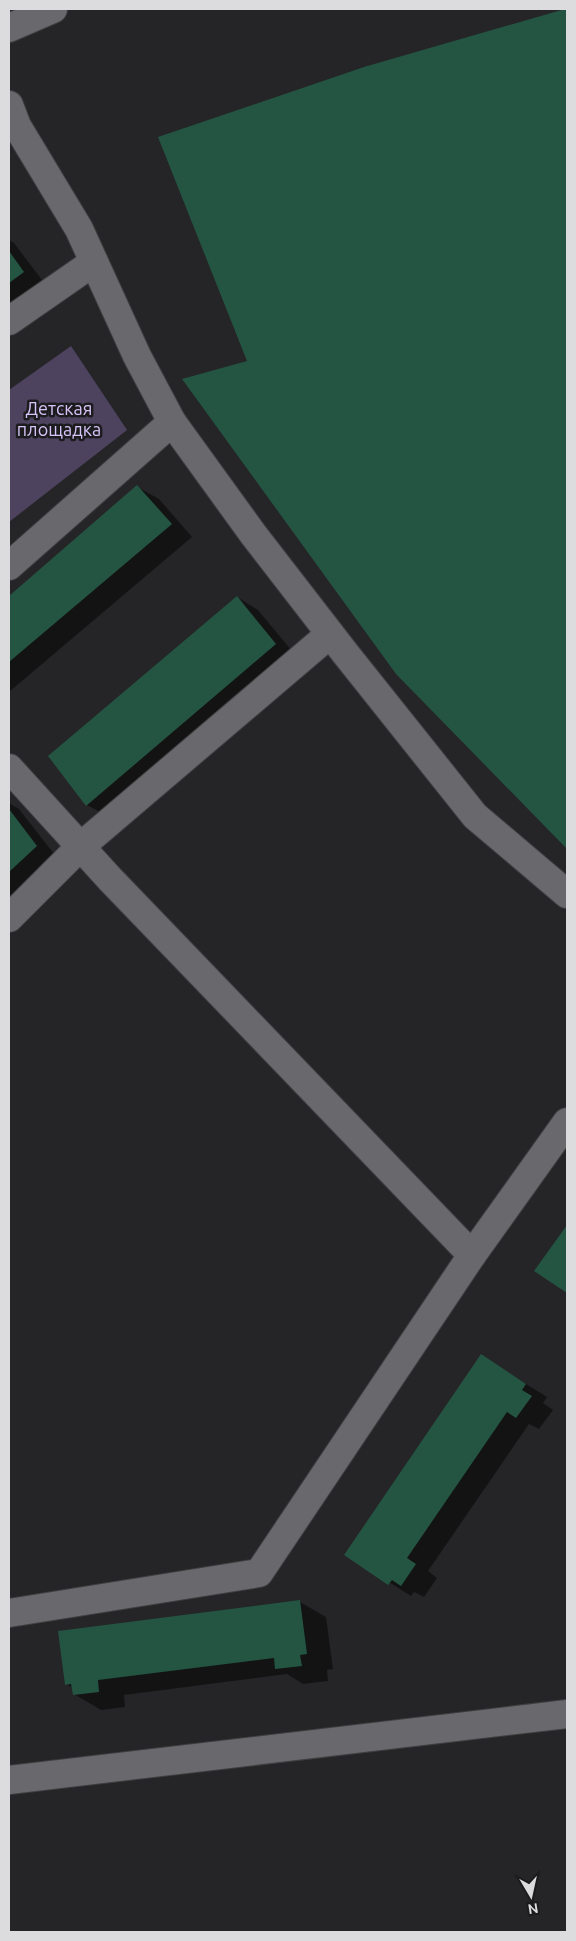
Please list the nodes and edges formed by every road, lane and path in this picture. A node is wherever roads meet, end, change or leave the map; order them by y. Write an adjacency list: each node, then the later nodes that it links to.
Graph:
1 (53, 9): 2 (street)
2 (9, 28)
3 (9, 105): 4 (street)
4 (94, 262): 5 (street); 6 (street)
5 (9, 321)
6 (172, 422): 7 (street); 8 (street)
7 (9, 566)
8 (330, 634): 10 (street); 11 (street)
9 (9, 768): 10 (street)
10 (80, 847): 12 (street); 14 (street)
11 (567, 894)
12 (9, 918)
13 (567, 1122): 14 (street)
14 (472, 1256): 15 (street)
15 (9, 1614)
16 (567, 1714): 17 (street)
17 (9, 1780)

